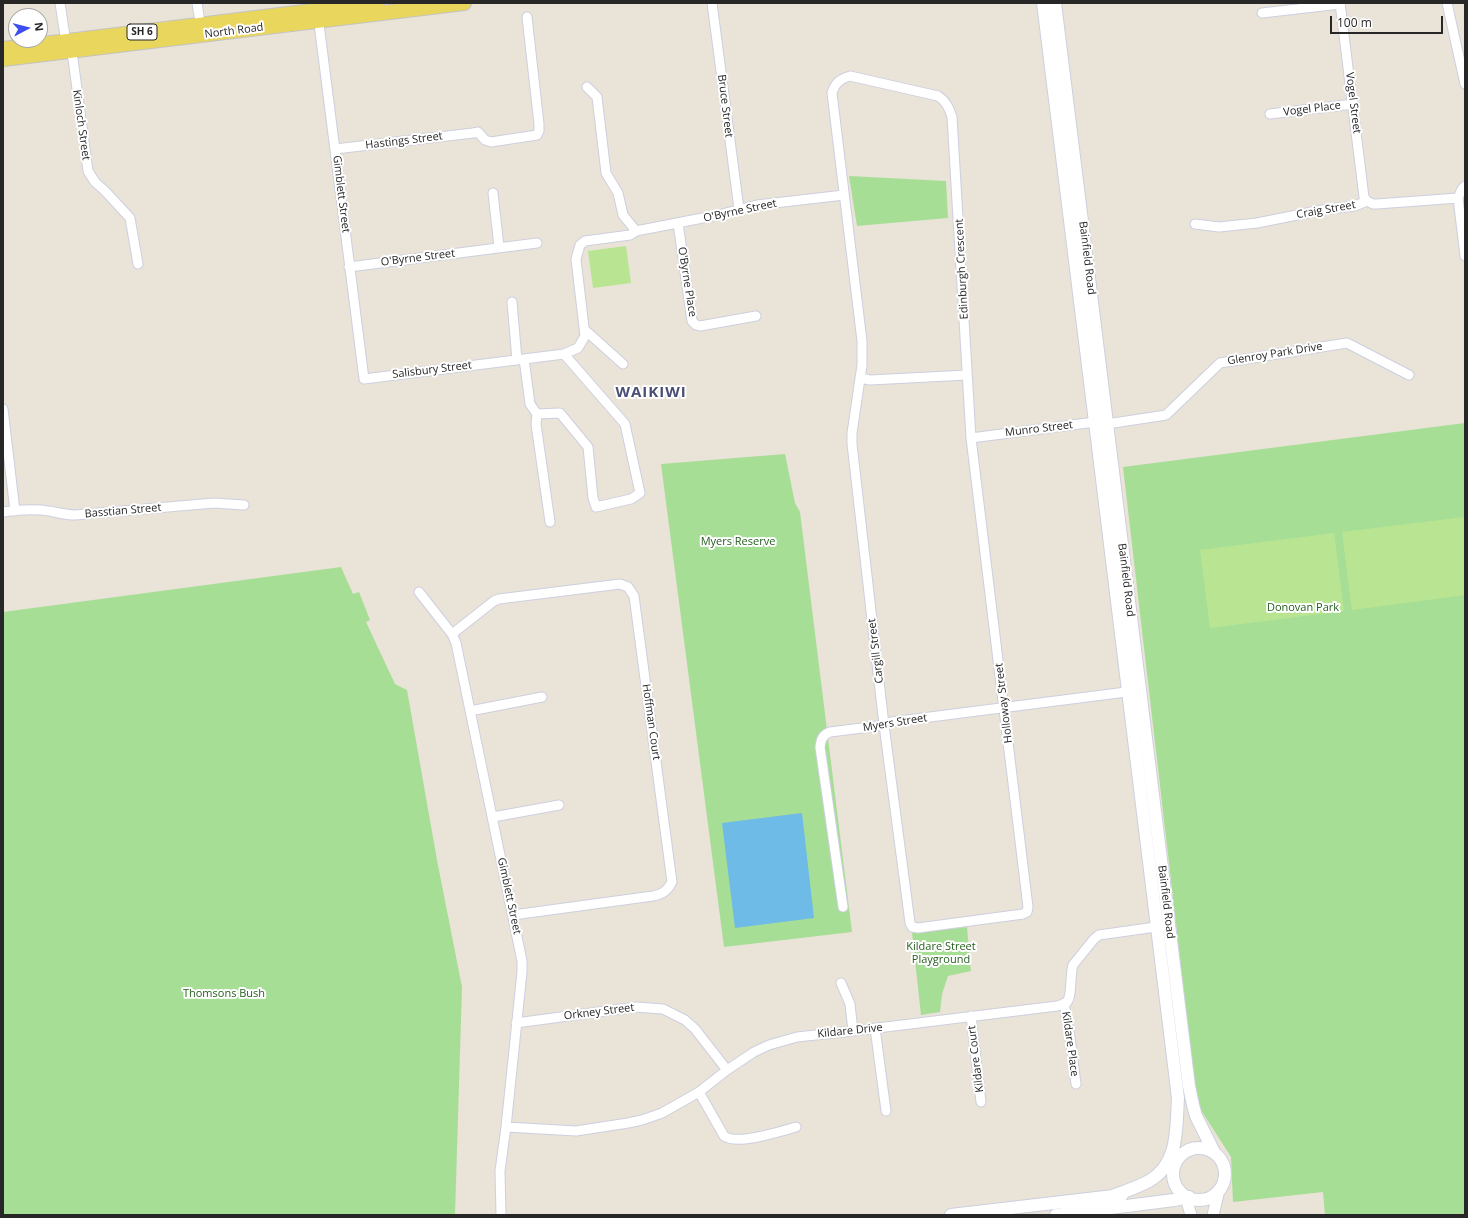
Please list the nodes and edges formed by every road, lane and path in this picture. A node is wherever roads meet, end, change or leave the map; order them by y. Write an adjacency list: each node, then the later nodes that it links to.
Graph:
1 (60, 3): 15 (street, Kinloch Street)
2 (197, 3): 14 (street)
3 (377, 3): 10 (main road, North Road / SH 6)
4 (464, 3): 10 (main road, North Road / SH 6)
5 (712, 3): 29 (street, Bruce Street)
6 (1043, 3): 20 (main road, Bainfield Road)
7 (1055, 3): 20 (main road, Bainfield Road)
8 (1447, 3): 18 (street)
9 (1340, 4): 11 (street); 21 (street, Vogel Street)
10 (335, 10): 12 (main road, North Road / SH 6)
11 (1262, 13)
12 (318, 16): 14 (main road, North Road / SH 6); 23 (street, Gimblett Street)
13 (527, 17): 23 (street, Hastings Street)
14 (201, 30): 15 (main road, North Road / SH 6)
15 (68, 46): 16 (main road, North Road / SH 6); 17 (main road, North Road / SH 6); 36 (street, Kinloch Street)
16 (3, 49)
17 (3, 59)
18 (1465, 84)
19 (587, 87): 32 (street)
20 (1060, 95): 50 (main road, Bainfield Road)
21 (1353, 104): 22 (street, Vogel Place); 28 (street, Vogel Street)
22 (1270, 114)
23 (335, 149): 37 (street, Gimblett Street)
24 (1465, 186): 27 (street)
25 (493, 192): 34 (street)
26 (844, 195): 29 (street, O'Byrne Street); 44 (street, Edinburgh Crescent); 46 (street, Edinburgh Crescent)
27 (1458, 198): 28 (street, Craig Street); 35 (street)
28 (1367, 201): 31 (street, Craig Street)
29 (739, 210): 30 (street, O'Byrne Street)
30 (678, 224): 32 (street, O'Byrne Street); 39 (street, O'Byrne Place)
31 (1194, 224)
32 (636, 231): 40 (street, O'Byrne Street)
33 (537, 243): 34 (street, O'Byrne Street)
34 (499, 247): 37 (street, O'Byrne Street)
35 (1465, 256)
36 (138, 264)
37 (349, 266): 47 (street, Gimblett Street)
38 (512, 302): 42 (street)
39 (756, 316)
40 (585, 330): 41 (street); 43 (street)
41 (564, 354): 42 (street, Salisbury Street); 49 (street)
42 (521, 359): 47 (street, Salisbury Street); 49 (street)
43 (623, 364)
44 (967, 375): 46 (street); 51 (street, Holloway Street)
45 (1409, 375): 50 (street, Glenroy Park Drive)
46 (860, 378): 62 (street, Cargill Street)
47 (364, 379)
48 (3, 409): 53 (street)
49 (537, 414): 55 (street)
50 (1101, 423): 51 (street, Munro Street); 58 (main road, Bainfield Road)
51 (971, 438): 60 (street, Holloway Street)
52 (244, 505): 53 (street, Basstian Street)
53 (15, 510): 54 (street, Basstian Street)
54 (3, 512)
55 (550, 522)
56 (419, 592): 57 (street, Gimblett Street)
57 (452, 634): 61 (street, Gimblett Street); 66 (street, Hoffman Court)
58 (1134, 691): 60 (street, Myers Street); 68 (main road, Bainfield Road)
59 (542, 697): 61 (street)
60 (1004, 707): 62 (street, Myers Street); 67 (street, Holloway Street)
61 (470, 711): 64 (street, Gimblett Street)
62 (884, 725): 65 (street, Myers Street); 67 (street, Cargill Street)
63 (559, 805): 64 (street)
64 (493, 817): 66 (street, Gimblett Street)
65 (843, 907)
66 (513, 915): 72 (street, Gimblett Street)
67 (910, 923)
68 (1163, 926): 70 (street); 82 (main road, Bainfield Road); 83 (main road, Bainfield Road)
69 (841, 983): 74 (street)
70 (1064, 1004): 71 (street, Kildare Drive); 76 (street, Kildare Place)
71 (971, 1016): 73 (street, Kildare Drive); 78 (street, Kildare Court)
72 (516, 1023): 75 (street, Orkney Street); 80 (street, Gimblett Street)
73 (876, 1028): 74 (street, Kildare Drive); 79 (street)
74 (853, 1031): 75 (street, Kildare Drive)
75 (727, 1070): 77 (street, Kildare Drive)
76 (1076, 1084)
77 (699, 1092): 80 (street, Kildare Drive); 81 (street)
78 (981, 1102)
79 (886, 1111)
80 (506, 1127): 88 (street, Gimblett Street)
81 (796, 1127)
82 (1214, 1152): 83 (main road); 84 (main road, Bainfield Road)
83 (1176, 1157): 85 (main road); 85 (main road); 86 (main road, Bainfield Road)
84 (1219, 1190): 86 (main road); 92 (street, Bainfield Road)
85 (1115, 1195): 87 (main road)
86 (1189, 1197): 87 (main road); 91 (street)
87 (1077, 1206): 89 (main road); 90 (main road)
88 (501, 1215)
89 (951, 1215)
90 (1056, 1215)
91 (1191, 1215)
92 (1213, 1215)

